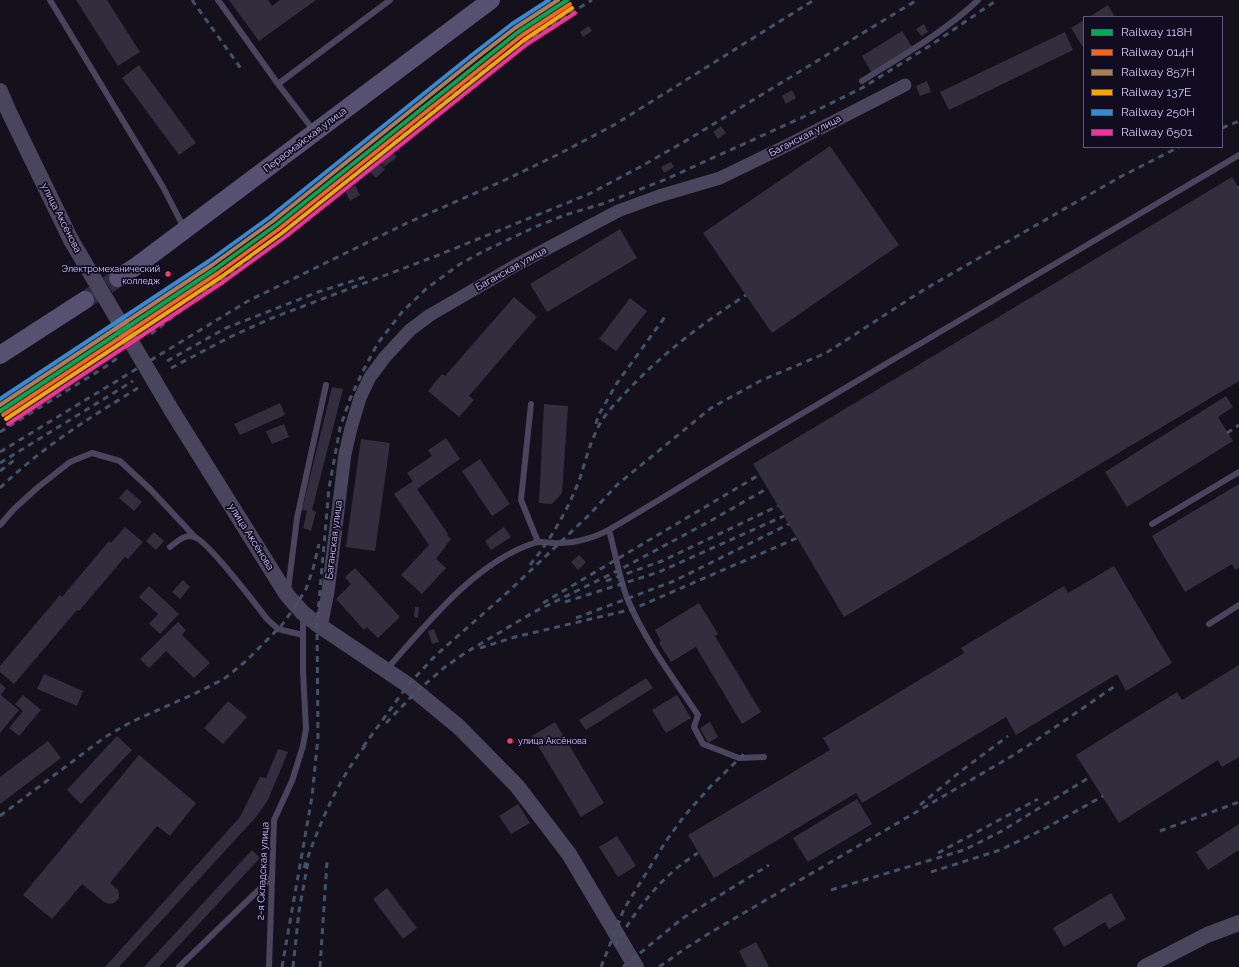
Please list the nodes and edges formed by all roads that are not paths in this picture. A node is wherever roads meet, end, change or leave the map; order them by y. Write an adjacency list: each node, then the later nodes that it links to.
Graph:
1 (50, 0): 12 (lane)
2 (218, 0): 7 (lane)
3 (390, 0): 7 (lane)
4 (491, 0): 10 (main road, Первомайская улица)
5 (978, 0): 6 (lane)
6 (862, 81)
7 (278, 84): 10 (lane)
8 (905, 85): 29 (street, Баганская улица)
9 (0, 90): 25 (street, улица Аксёнова, bridge)
10 (315, 132): 12 (main road, Первомайская улица)
11 (1239, 155): 21 (lane)
12 (185, 230): 13 (main road, Первомайская улица)
13 (118, 278)
14 (85, 300): 15 (main road)
15 (0, 355)
16 (326, 385): 25 (lane)
17 (531, 404): 23 (lane)
18 (1239, 472): 19 (lane)
19 (1152, 524)
20 (0, 525): 22 (lane)
21 (609, 530): 23 (lane); 32 (lane)
22 (195, 537): 24 (lane); 30 (lane)
23 (538, 542): 31 (lane)
24 (170, 547)
25 (287, 595): 27 (street, улица Аксёнова)
26 (1239, 605): 28 (lane)
27 (303, 613): 29 (street, улица Аксёнова); 30 (lane, 2-я Складская улица)
28 (1209, 624)
29 (322, 627): 31 (street, улица Аксёнова)
30 (303, 635): 33 (lane, 2-я Складская улица)
31 (386, 670): 37 (street, улица Аксёнова)
32 (764, 757)
33 (272, 877): 35 (lane); 36 (lane, 2-я Складская улица)
34 (1239, 923): 38 (street)
35 (179, 967)
36 (269, 967)
37 (636, 967)
38 (1145, 967)

